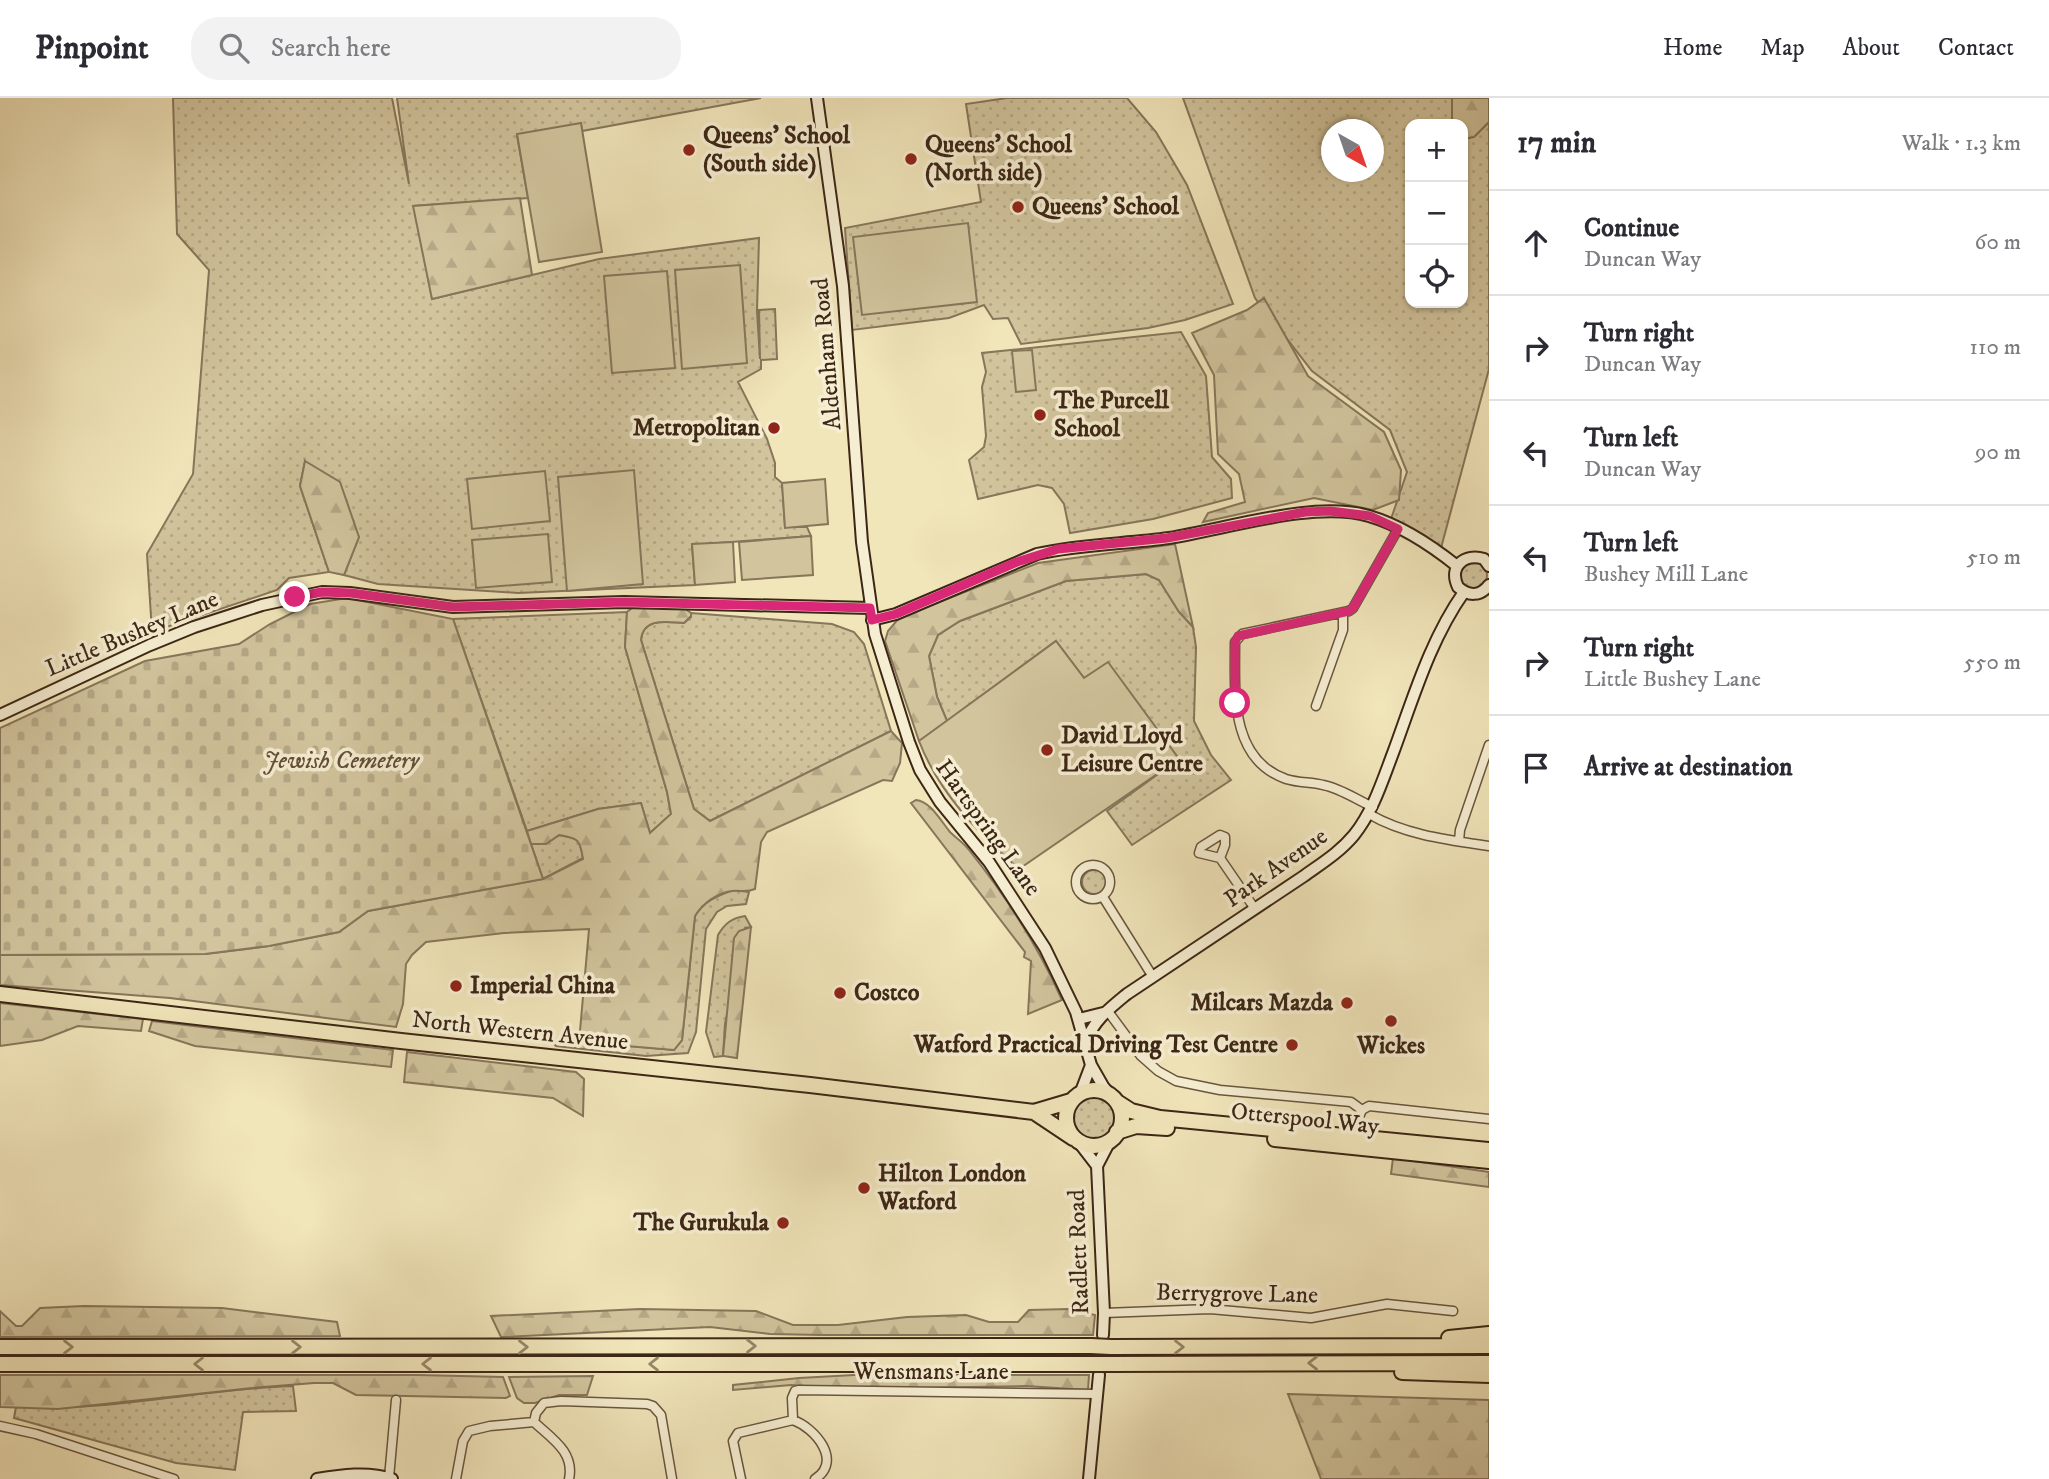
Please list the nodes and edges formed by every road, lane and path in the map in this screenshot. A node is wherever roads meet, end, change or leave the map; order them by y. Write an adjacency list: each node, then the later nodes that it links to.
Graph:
1 (817, 98): 7 (street, Aldenham Road)
2 (1398, 529): 4 (street); 8 (street); 9 (street)
3 (1487, 558): 4 (street)
4 (1457, 566): 6 (street)
5 (1489, 585): 6 (street)
6 (1464, 592): 13 (street, Park Avenue)
7 (870, 608): 9 (street, Hartspring Lane); 11 (street, Little Bushey Lane)
8 (1343, 613): 10 (street); 13 (street)
9 (872, 620): 22 (street, Hartspring Lane)
10 (1316, 706)
11 (0, 715)
12 (1489, 745): 14 (street)
13 (1371, 810): 14 (street); 18 (street, Park Avenue)
14 (1459, 841): 15 (street)
15 (1489, 846)
16 (1220, 858): 18 (street)
17 (1102, 897): 17 (street); 19 (street)
18 (1255, 909): 19 (street, Park Avenue)
19 (1153, 977): 21 (street, Park Avenue)
20 (0, 993): 28 (highway, North Western Avenue)
21 (1105, 1012): 22 (street, Park Avenue); 23 (street, Park Avenue); 27 (street, Otterspool Way)
22 (1079, 1019): 23 (street, Hartspring Lane)
23 (1086, 1042): 24 (street, Hartspring Lane)
24 (1091, 1065): 25 (street); 26 (street, Hartspring Lane)
25 (1075, 1097): 26 (highway); 28 (highway, North Western Avenue); 32 (highway)
26 (1114, 1099): 30 (highway); 31 (highway, Otterspool Way)
27 (1362, 1110): 29 (street, Otterspool Way); 31 (street, Otterspool Way)
28 (1034, 1112): 32 (highway, North Western Avenue)
29 (1489, 1119)
30 (1114, 1136): 32 (highway); 34 (highway, Otterspool Way); 35 (street, Radlett Road)
31 (1356, 1136): 33 (highway, Otterspool Way)
32 (1076, 1139): 35 (street, Radlett Road)
33 (1489, 1148)
34 (1489, 1161)
35 (1097, 1166): 37 (street, Radlett Road)
36 (1453, 1311): 37 (street, Berrygrove Lane)
37 (1104, 1314): 39 (street, Radlett Road)
38 (1489, 1334): 40 (highway)
39 (1107, 1341): 40 (highway, one-way to 40); 42 (highway, one-way to 39, bridge)
40 (1341, 1346): 41 (highway)
41 (1489, 1346)
42 (0, 1348)
43 (1352, 1363): 44 (highway); 46 (highway, one-way to 46, bridge); 47 (highway)
44 (1489, 1363)
45 (0, 1364): 46 (highway, one-way to 45)
46 (1094, 1369): 48 (street)
47 (1489, 1376)
48 (1097, 1394): 50 (street, Wensmans Lane); 61 (street)
49 (396, 1400): 53 (street)
50 (793, 1420): 59 (street); 60 (street)
51 (534, 1422): 56 (street); 57 (street); 58 (street)
52 (0, 1426): 54 (street)
53 (391, 1478): 55 (street)
54 (174, 1479)
55 (317, 1479)
56 (456, 1479)
57 (569, 1479)
58 (672, 1479)
59 (741, 1479)
60 (815, 1479)
61 (1089, 1479)

